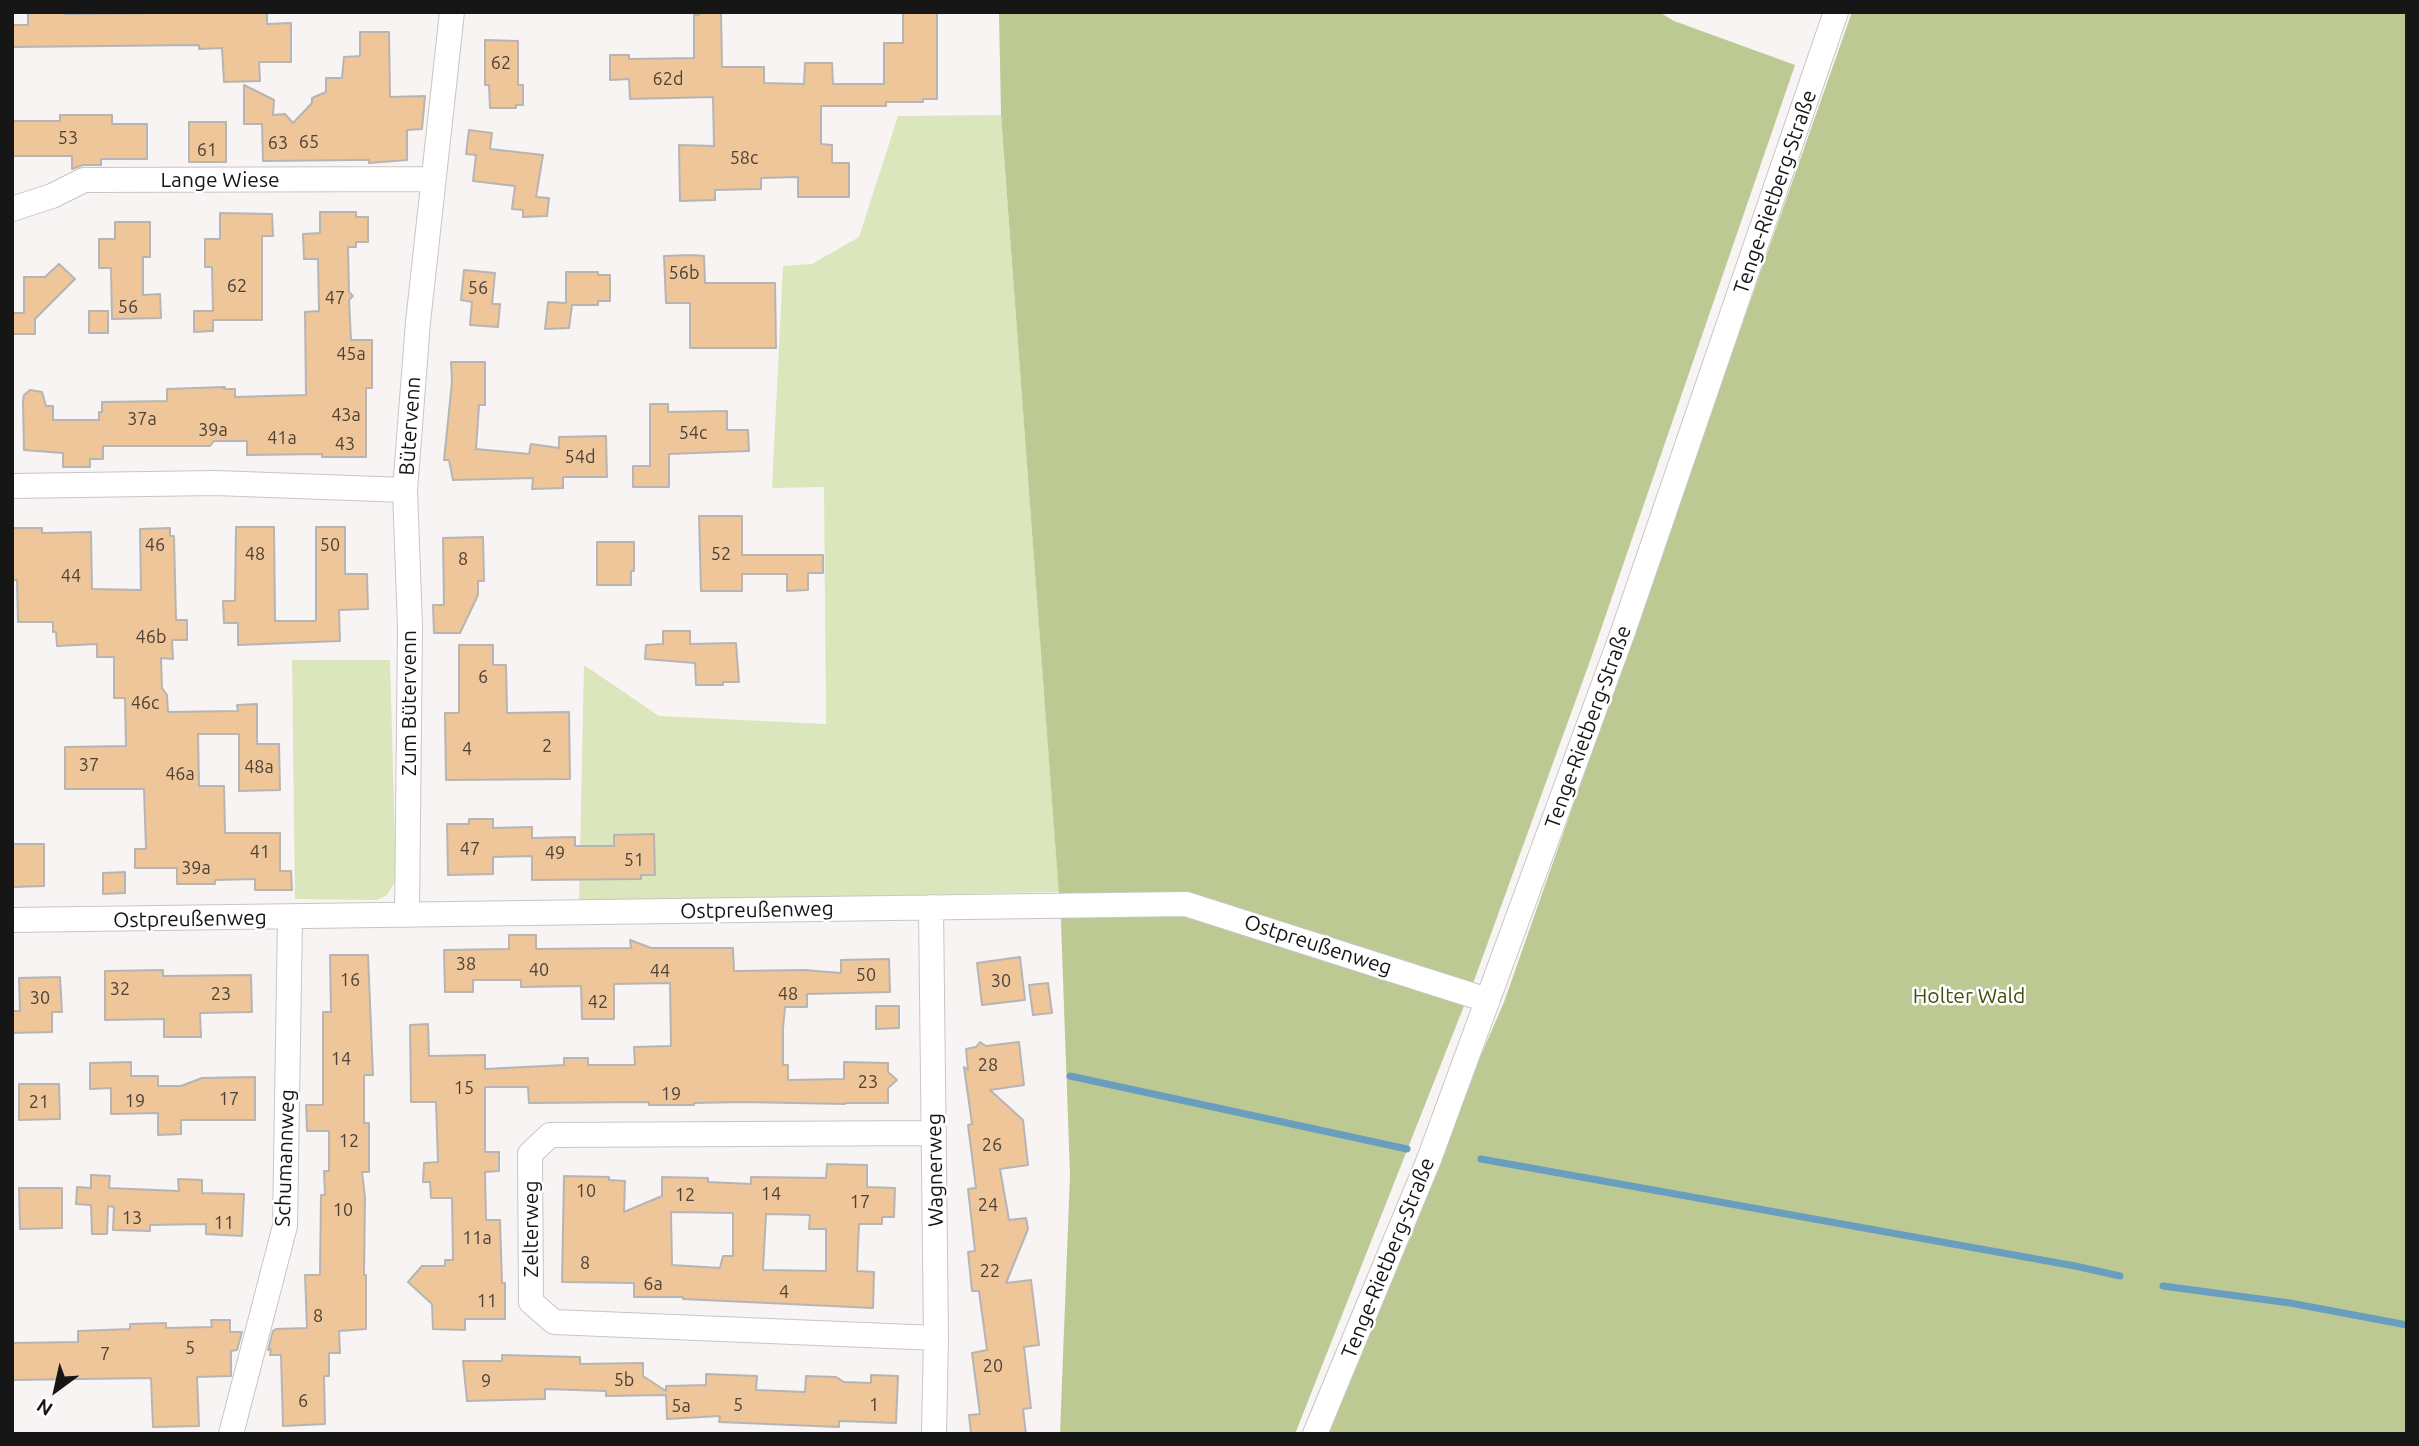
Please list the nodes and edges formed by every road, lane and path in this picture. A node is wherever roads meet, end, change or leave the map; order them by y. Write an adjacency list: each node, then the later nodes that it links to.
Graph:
1 (452, 12): 3 (street, Bütervenn)
2 (1836, 12): 11 (street, Tenge-Rietberg-Straße)
3 (433, 179): 4 (street, Lange Wiese); 6 (street, Bütervenn)
4 (12, 209)
5 (12, 486): 6 (street, Bütervenn)
6 (405, 490): 8 (street, Zum Bütervenn)
7 (931, 906): 8 (street, Ostpreußenweg); 11 (street, Ostpreußenweg); 12 (street, Wagnerweg)
8 (407, 915): 9 (street, Ostpreußenweg)
9 (290, 918): 10 (street, Ostpreußenweg); 14 (street, Schumannweg)
10 (12, 920)
11 (1487, 1000): 16 (street, Tenge-Rietberg-Straße)
12 (934, 1133): 13 (street, Wagnerweg); 13 (street, Zelterweg)
13 (936, 1338): 15 (street, Wagnerweg)
14 (231, 1434)
15 (934, 1434)
16 (1315, 1434)

